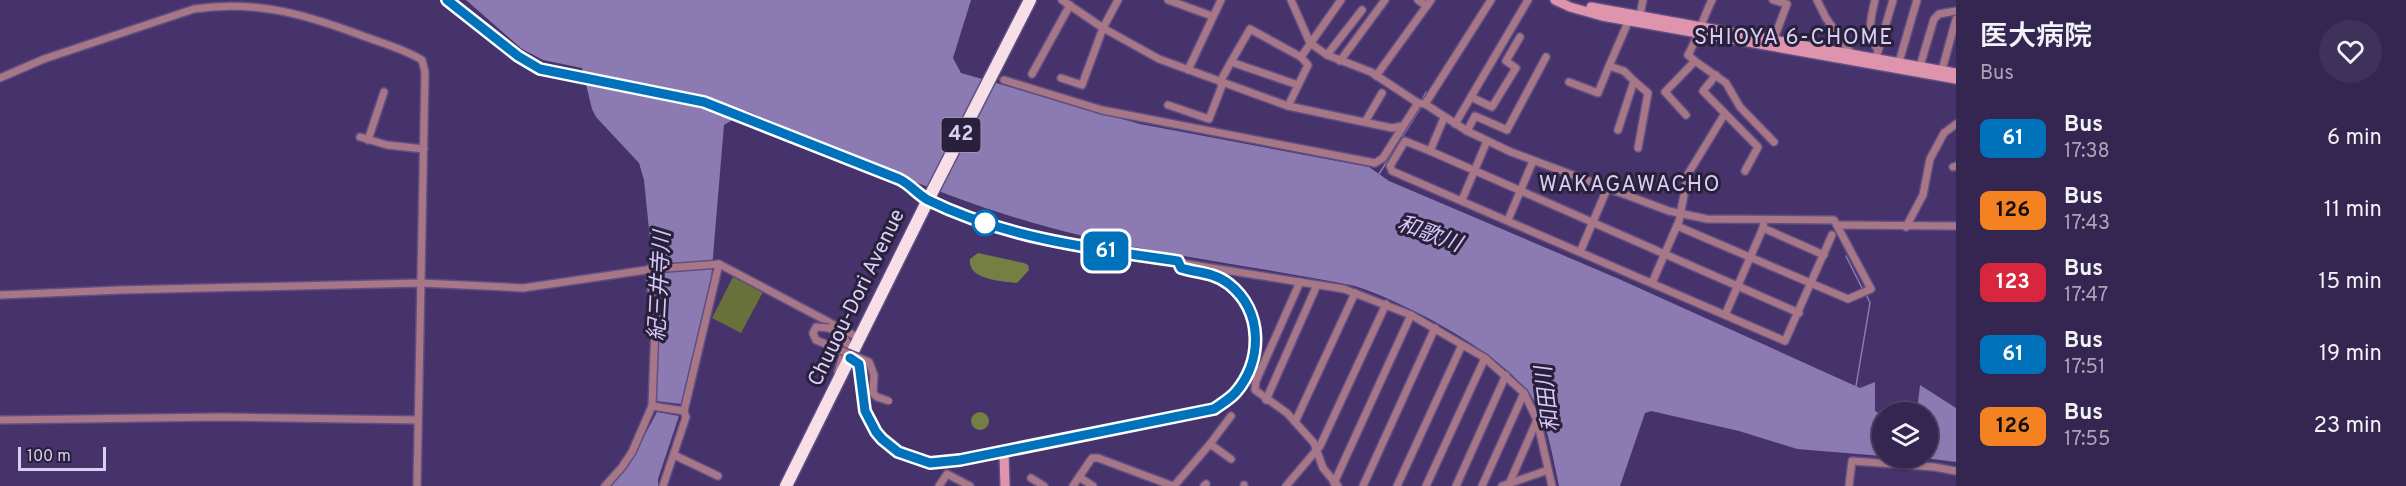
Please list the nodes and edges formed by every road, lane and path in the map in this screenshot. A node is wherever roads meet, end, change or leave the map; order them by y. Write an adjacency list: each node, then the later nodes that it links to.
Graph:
1 (447, 0): 89 (street)
2 (1030, 0): 89 (highway, Chuuou-Dori Avenue / 42)
3 (1062, 0): 24 (street)
4 (1118, 0): 31 (street)
5 (1221, 0): 28 (street)
6 (1291, 0): 36 (street)
7 (1341, 0): 36 (street)
8 (1385, 0): 42 (street)
9 (1418, 0): 23 (street)
10 (1491, 0): 65 (street)
11 (1528, 0): 64 (street)
12 (1555, 0): 30 (street)
13 (1569, 0): 27 (street)
14 (1643, 0): 27 (street)
15 (1712, 0): 32 (street)
16 (1773, 0): 22 (street)
17 (1817, 0): 37 (street)
18 (1875, 0): 38 (street)
19 (1893, 0): 38 (street)
20 (1917, 0): 45 (street)
21 (1172, 1): 28 (street)
22 (1788, 2): 35 (street)
23 (1429, 3): 53 (street)
24 (1070, 5): 31 (street); 51 (street)
25 (1362, 10): 39 (street)
26 (1956, 11): 47 (street)
27 (1640, 15): 32 (street)
28 (1212, 16): 48 (street)
29 (1956, 19): 33 (street)
30 (1629, 20): 32 (street); 46 (street)
31 (1104, 28): 48 (street); 55 (street)
32 (1700, 30): 35 (street); 43 (street)
33 (1955, 31): 49 (street)
34 (1520, 37): 64 (street)
35 (1772, 43): 37 (street); 56 (street)
36 (1310, 44): 39 (street); 40 (street)
37 (1851, 53): 38 (street)
38 (1877, 54): 45 (street)
39 (1327, 55): 42 (street)
40 (1301, 57): 44 (street); 61 (street)
41 (1546, 57): 76 (street)
42 (1340, 61): 53 (street)
43 (1695, 61): 52 (street); 69 (street)
44 (1232, 62): 60 (street); 61 (street)
45 (1899, 62): 47 (street)
46 (1609, 66): 58 (street); 59 (street)
47 (1920, 66): 49 (street)
48 (1188, 70): 60 (street)
49 (1942, 70): 50 (street)
50 (1956, 73)
51 (1032, 74)
52 (1716, 75): 68 (street); 80 (street)
53 (1376, 76): 65 (street)
54 (0, 78): 82 (street)
55 (1061, 78)
56 (1956, 79)
57 (1005, 80): 74 (street)
58 (1634, 81): 75 (street); 81 (street)
59 (1569, 82)
60 (1221, 83): 66 (street); 67 (street)
61 (1298, 85): 67 (street)
62 (384, 92): 78 (street)
63 (1382, 93): 71 (street)
64 (1471, 98): 72 (street)
65 (1421, 104): 70 (street); 74 (street)
66 (1168, 105)
67 (1288, 106): 71 (street)
68 (1725, 114): 86 (street); 91 (street)
69 (1686, 115)
70 (1444, 118): 72 (street); 83 (street)
71 (1365, 122): 74 (street)
72 (1455, 124): 76 (street)
73 (1956, 124): 97 (street)
74 (1402, 126)
75 (1618, 130)
76 (1467, 131): 79 (street)
77 (360, 137): 78 (street)
78 (368, 140): 82 (street)
79 (1487, 141): 84 (street); 85 (street)
80 (1774, 142)
81 (1638, 147)
82 (424, 149): 108 (street)
83 (1430, 151): 85 (street); 90 (street)
84 (1533, 161): 87 (street); 88 (street)
85 (1475, 171): 88 (street); 90 (street)
86 (1745, 171)
87 (1608, 189): 91 (street); 93 (street)
88 (1520, 191): 92 (street); 93 (street)
89 (930, 196): 104 (street); 120 (highway, Chuuou-Dori Avenue / 42)
90 (1462, 200): 92 (street)
91 (1680, 214): 94 (street); 96 (street)
92 (1508, 220): 100 (street)
93 (1593, 223): 100 (street); 101 (street)
94 (1764, 224): 95 (street); 102 (street); 103 (street)
95 (1837, 225): 97 (street); 110 (street)
96 (1677, 226): 101 (street); 103 (street)
97 (1906, 226): 98 (street)
98 (1956, 226)
99 (1832, 235): 102 (street)
100 (1580, 252): 109 (street)
101 (1665, 254): 109 (street); 112 (street)
102 (1824, 255): 110 (street)
103 (1750, 257): 110 (street); 112 (street)
104 (1178, 261): 107 (street); 138 (street)
105 (717, 264): 106 (street); 120 (street); 130 (street)
106 (651, 269): 108 (street); 129 (street)
107 (1300, 282): 111 (street); 127 (street)
108 (421, 283): 114 (street); 133 (street)
109 (1653, 283): 118 (street)
110 (1812, 284): 116 (street)
111 (1317, 285): 113 (street); 127 (street)
112 (1737, 285): 116 (street); 118 (street)
113 (1355, 293): 115 (street); 135 (street)
114 (0, 295)
115 (1386, 304): 117 (street); 137 (street)
116 (1799, 313): 118 (street)
117 (1411, 315): 119 (street); 146 (street)
118 (1725, 315)
119 (1435, 328): 121 (street); 160 (street)
120 (859, 338): 122 (highway, Chuuou-Dori Avenue / 42)
121 (1462, 345): 123 (street); 161 (street)
122 (850, 358): 125 (highway, Chuuou-Dori Avenue / 42); 138 (street)
123 (1485, 358): 124 (street); 162 (street)
124 (1506, 375): 126 (street); 163 (street)
125 (838, 381): 128 (street, bridge); 147 (highway, Chuuou-Dori Avenue / 42)
126 (1524, 393): 134 (street); 164 (street)
127 (1266, 400): 135 (street)
128 (889, 401)
129 (654, 406): 130 (street); 150 (street)
130 (682, 411): 139 (street)
131 (1231, 416): 136 (street)
132 (0, 420): 133 (street)
133 (418, 420): 149 (street)
134 (1538, 420): 141 (street); 148 (street)
135 (1295, 422): 137 (street)
136 (1210, 444): 140 (street); 158 (street)
137 (1317, 451): 146 (street); 159 (street)
138 (1004, 452): 154 (street)
139 (674, 454): 143 (street); 151 (street)
140 (1231, 459)
141 (1548, 470): 148 (street); 165 (street)
142 (1956, 471): 166 (street)
143 (718, 476)
144 (1079, 477): 156 (street); 157 (street); 158 (street)
145 (1031, 478): 155 (street)
146 (1333, 484)
147 (789, 485)
148 (1506, 485)
149 (417, 486)
150 (605, 486)
151 (663, 486)
152 (939, 486): 153 (street)
153 (970, 486)
154 (1005, 486)
155 (1044, 486)
156 (1073, 486)
157 (1093, 486)
158 (1174, 486)
159 (1286, 486)
160 (1363, 486)
161 (1397, 486)
162 (1426, 486)
163 (1456, 486)
164 (1482, 486)
165 (1552, 486)
166 (1849, 486)

